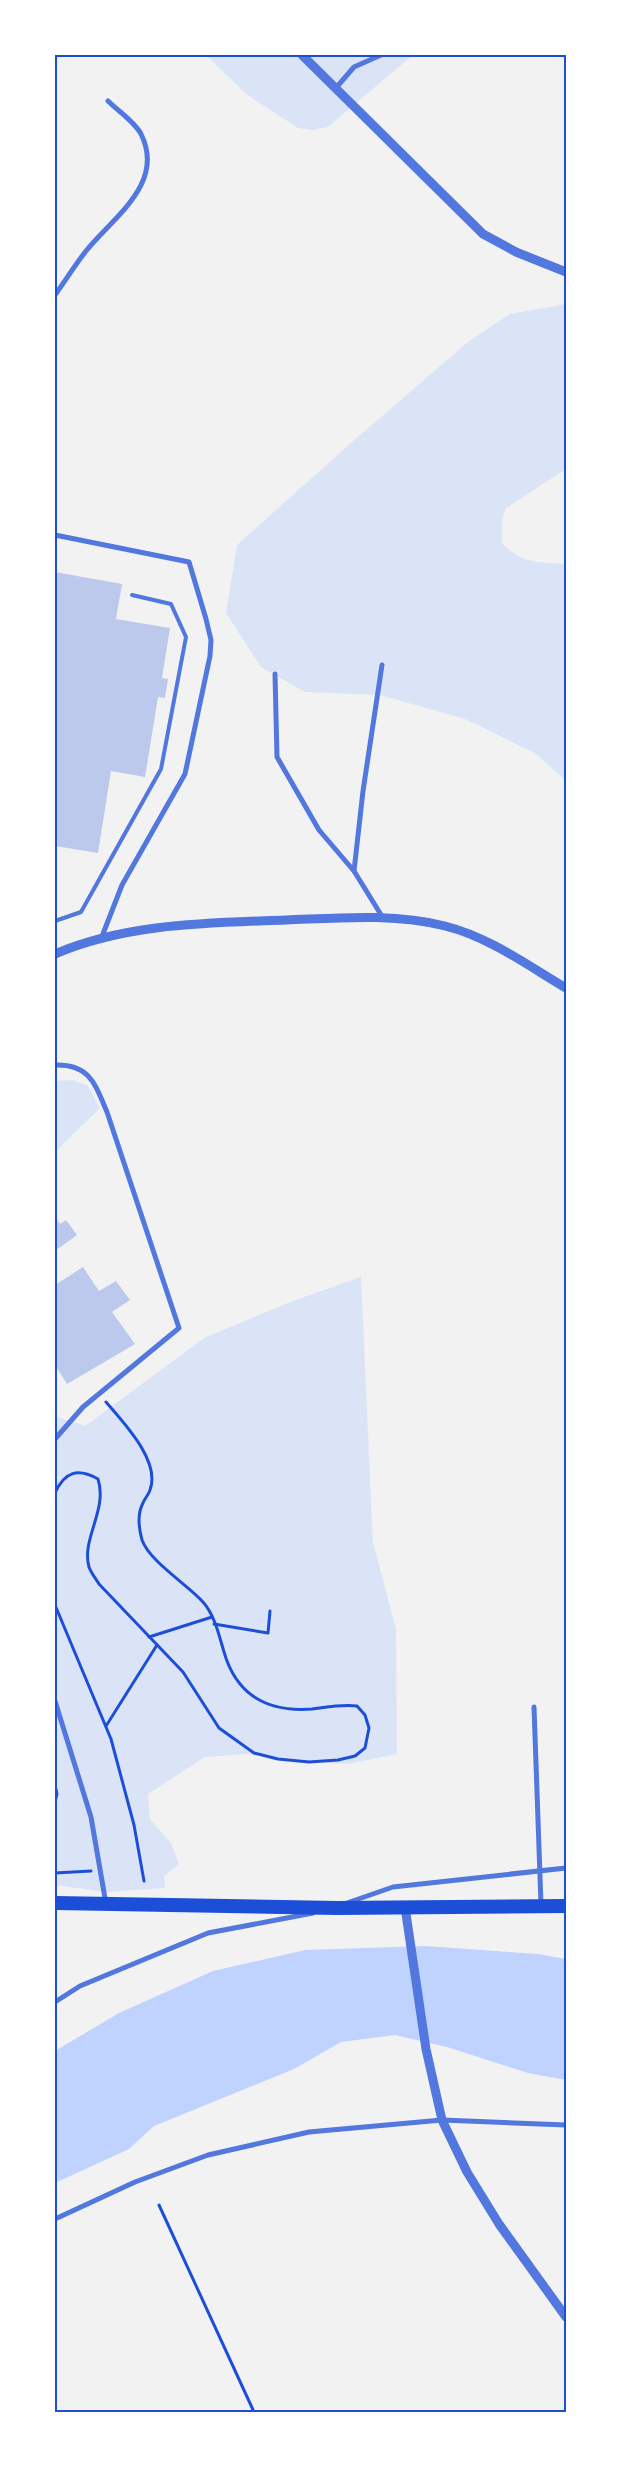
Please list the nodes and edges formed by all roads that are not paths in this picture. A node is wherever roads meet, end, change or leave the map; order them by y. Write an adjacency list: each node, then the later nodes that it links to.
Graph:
1 (302, 55): 3 (street)
2 (381, 55): 3 (street)
3 (335, 89): 5 (street)
4 (108, 101): 6 (street)
5 (566, 272)
6 (55, 295)
7 (55, 535): 14 (street)
8 (132, 596): 13 (lane)
9 (382, 665): 11 (street)
10 (275, 674): 11 (street)
11 (354, 871): 12 (street)
12 (383, 918): 14 (street); 16 (street)
13 (55, 920)
14 (101, 938): 15 (street)
15 (55, 954)
16 (566, 988)
17 (55, 1065): 18 (street)
18 (55, 1439)
19 (55, 1701): 24 (street)
20 (534, 1708): 23 (street)
21 (566, 1868): 27 (street)
22 (55, 1903): 24 (highway)
23 (541, 1904): 25 (highway); 26 (highway)
24 (106, 1905): 27 (highway)
25 (566, 1906)
26 (405, 1907): 27 (highway); 29 (street)
27 (337, 1908): 28 (street)
28 (55, 2002)
29 (442, 2120): 30 (street); 31 (street); 32 (street)
30 (566, 2125)
31 (55, 2219)
32 (566, 2317)

